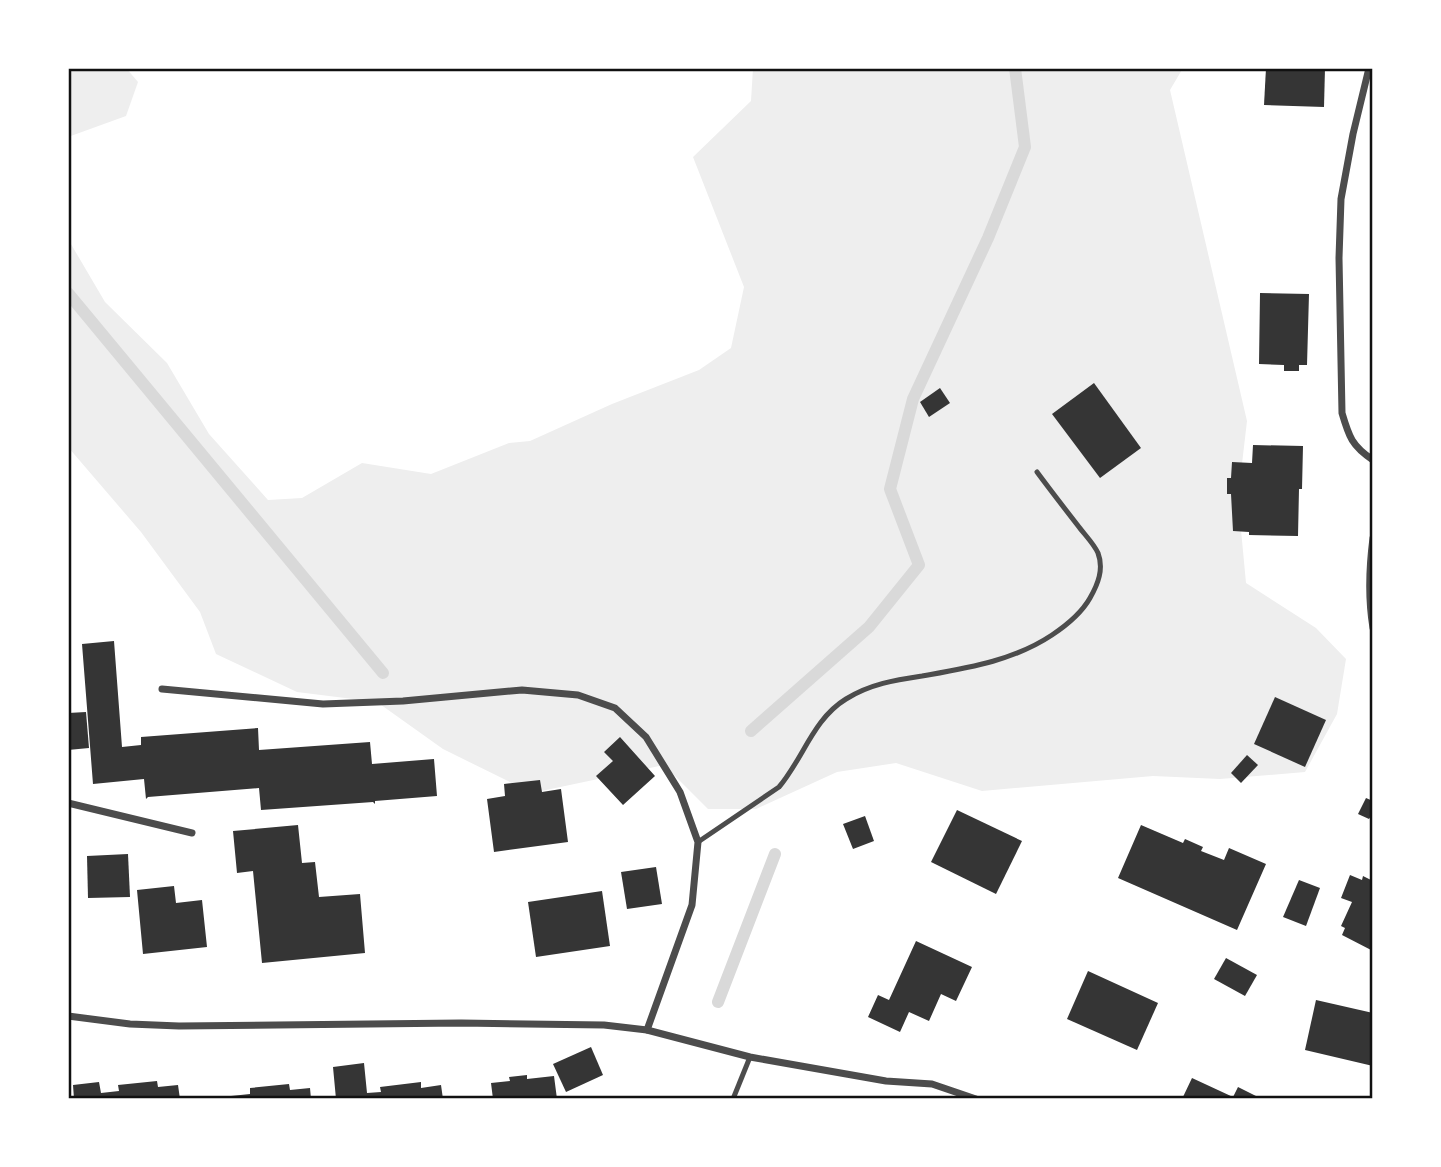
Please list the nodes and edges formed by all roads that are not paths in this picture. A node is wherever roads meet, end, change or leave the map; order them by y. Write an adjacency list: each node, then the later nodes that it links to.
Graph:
1 (1369, 68): 2 (street)
2 (1373, 460)
3 (1037, 472): 9 (lane)
4 (1373, 538): 5 (street)
5 (1373, 628)
6 (162, 690): 9 (street)
7 (68, 803): 8 (street)
8 (192, 833)
9 (698, 842): 11 (street)
10 (68, 1017): 11 (street)
11 (647, 1030): 12 (street)
12 (750, 1057): 13 (lane); 14 (street)
13 (733, 1099)
14 (976, 1099)

